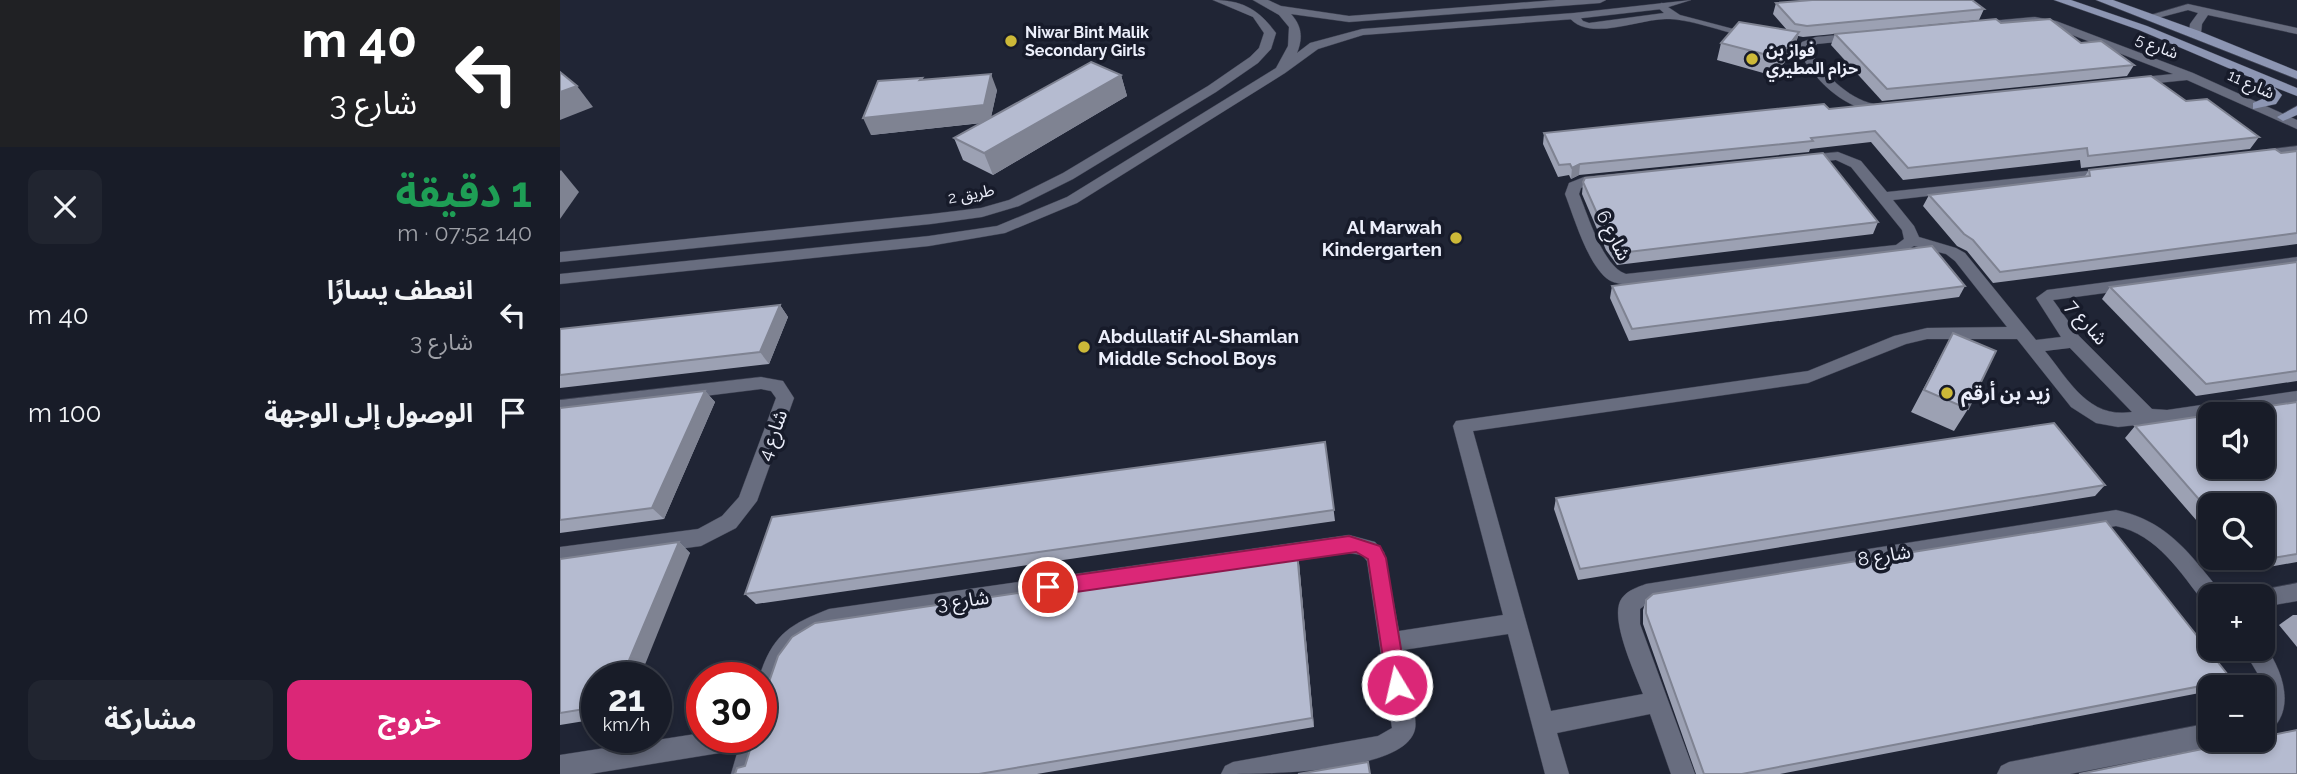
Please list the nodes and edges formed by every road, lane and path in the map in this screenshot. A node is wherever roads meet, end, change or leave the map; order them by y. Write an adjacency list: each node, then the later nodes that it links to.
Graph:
1 (1219, 0): 25 (street, طريق 2)
2 (1259, 0): 9 (street)
3 (1600, 0): 7 (street)
4 (1685, 0): 8 (street)
5 (2060, 0): 21 (main road)
6 (2102, 0): 14 (main road)
7 (1565, 3): 11 (street); 13 (street)
8 (1662, 6): 12 (street); 13 (street)
9 (1282, 9): 11 (street); 22 (street)
10 (2205, 11): 14 (street); 16 (street); 17 (street)
11 (1402, 15): 15 (street)
12 (1674, 15): 13 (street); 18 (street)
13 (1574, 16): 15 (street)
14 (2150, 16): 17 (main road)
15 (1406, 29): 22 (street)
16 (2297, 31)
17 (2195, 33): 23 (main road)
18 (1767, 40)
19 (1790, 43): 20 (street)
20 (1806, 44): 24 (street, شارع 5); 24 (street, شارع 5)
21 (2191, 46): 26 (main road); 28 (main road)
22 (1280, 69): 27 (street)
23 (2297, 75)
24 (2189, 76): 28 (street, شارع 11)
25 (1212, 89): 27 (street); 31 (street, طريق 2)
26 (2297, 92)
27 (1234, 97): 33 (street)
28 (2258, 106): 30 (street, شارع 11)
29 (2297, 110): 30 (main road)
30 (2283, 117): 32 (street, شارع 11)
31 (1163, 119): 33 (street); 38 (street, طريق 2)
32 (2297, 125)
33 (1184, 130): 41 (street)
34 (2297, 150): 35 (street)
35 (2242, 157)
36 (2118, 170): 37 (street)
37 (1883, 197): 40 (street, شارع 6); 40 (street, شارع 6)
38 (931, 219): 39 (street, طريق 2); 41 (street)
39 (847, 228): 42 (street); 43 (street, طريق 2)
40 (1912, 240): 46 (street)
41 (929, 241): 42 (street)
42 (835, 251): 45 (street)
43 (560, 257)
44 (2297, 262): 47 (street, شارع 7)
45 (560, 279)
46 (2027, 340): 47 (street); 50 (street); 55 (street)
47 (2075, 341): 50 (street, شارع 7)
48 (2297, 398): 50 (street)
49 (560, 407): 51 (street, شارع 4)
50 (2148, 416)
51 (560, 556)
52 (2201, 584): 61 (street, شارع 8)
53 (2297, 592): 54 (street)
54 (2275, 595)
55 (1514, 623): 56 (street); 63 (street)
56 (1391, 642): 58 (street, شارع 3); 69 (street, شارع 3)
57 (2263, 661): 59 (street)
58 (776, 662)
59 (2274, 675)
60 (2275, 676): 62 (street)
61 (1656, 702): 63 (street); 71 (street, شارع 8)
62 (2275, 722)
63 (1543, 724): 70 (street)
64 (2198, 737): 72 (street)
65 (686, 747): 67 (street)
66 (749, 753): 68 (street)
67 (560, 767)
68 (743, 774)
69 (1233, 774)
70 (1557, 774)
71 (1683, 774)
72 (2009, 774)

